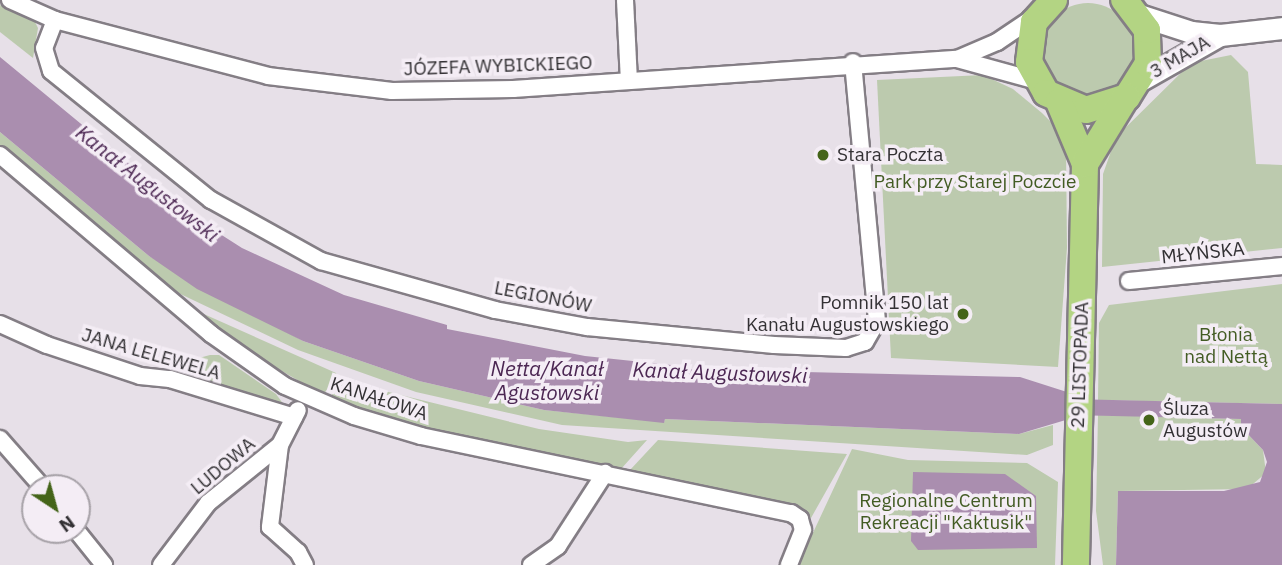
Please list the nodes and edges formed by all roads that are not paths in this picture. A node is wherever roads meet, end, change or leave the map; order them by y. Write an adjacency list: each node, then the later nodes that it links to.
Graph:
1 (10, 0): 5 (street, JÓZEFA WYBICKIEGO)
2 (625, 0): 10 (street)
3 (1047, 7): 8 (street, JÓZEFA WYBICKIEGO); 11 (main road)
4 (1132, 8): 7 (street, 3 MAJA); 12 (main road, 29 LISTOPADA)
5 (55, 20): 9 (street, LEGIONÓW); 10 (street, JÓZEFA WYBICKIEGO)
6 (1282, 28): 7 (street, 3 MAJA)
7 (1220, 35): 12 (street, 3 MAJA)
8 (957, 59): 9 (street, JÓZEFA WYBICKIEGO); 11 (street, JÓZEFA WYBICKIEGO)
9 (853, 62): 10 (street, JÓZEFA WYBICKIEGO)
10 (629, 81)
11 (1037, 81): 13 (main road)
12 (1134, 88): 13 (main road); 15 (main road, 29 LISTOPADA)
13 (1059, 102): 15 (main road, 29 LISTOPADA)
14 (0, 155): 19 (street, KANAŁOWA)
15 (1085, 164): 31 (main road, 29 LISTOPADA)
16 (1282, 266): 17 (street, MŁYŃSKA)
17 (1129, 281)
18 (0, 324): 20 (street, JANA LELEWELA)
19 (306, 396): 20 (street, LUDOWA); 23 (street, KANAŁOWA)
20 (294, 417): 22 (street, LUDOWA)
21 (0, 439): 24 (street)
22 (280, 445): 27 (street, LUDOWA); 28 (street)
23 (605, 473): 29 (street); 30 (street, KANAŁOWA)
24 (31, 474)
25 (87, 544): 26 (street)
26 (104, 565)
27 (161, 565)
28 (305, 565)
29 (531, 565)
30 (789, 565)
31 (1076, 565)

